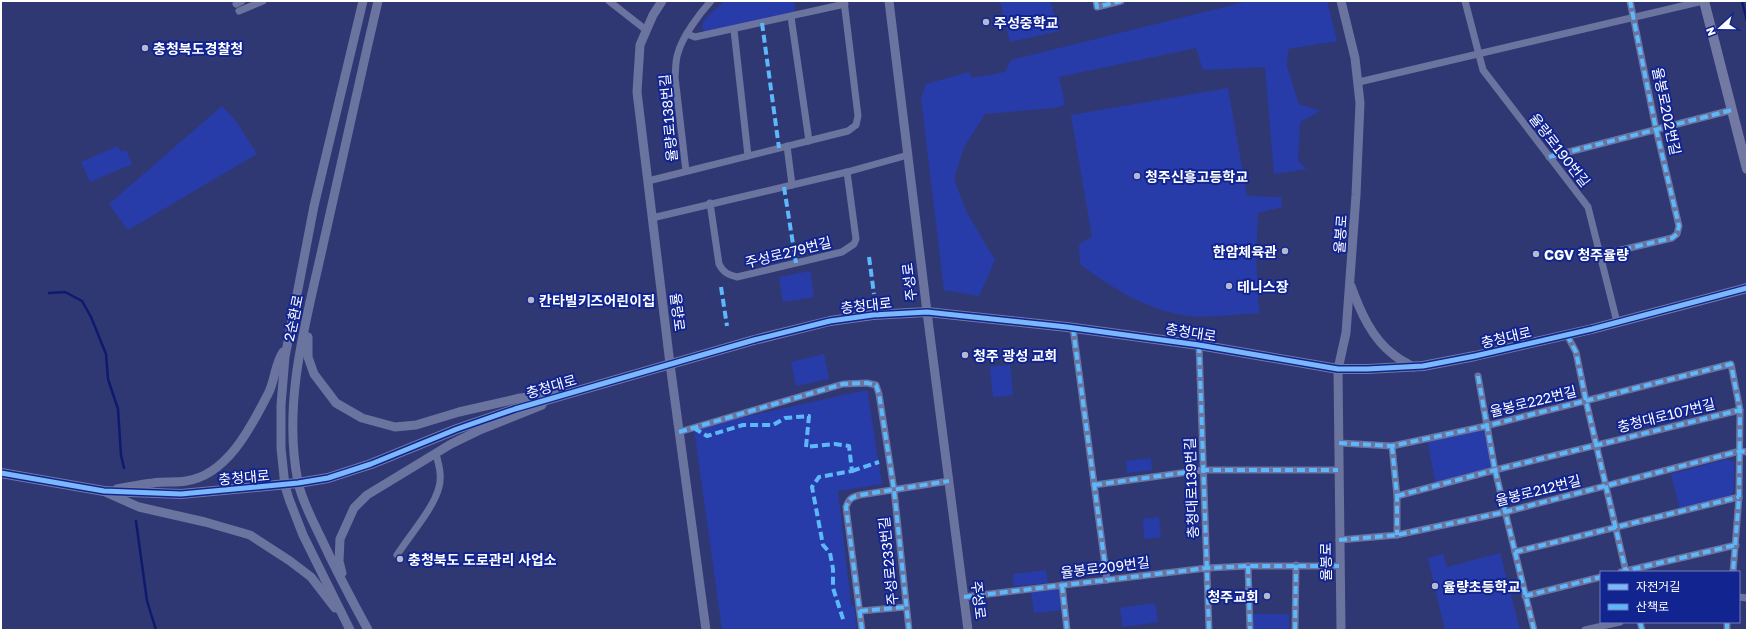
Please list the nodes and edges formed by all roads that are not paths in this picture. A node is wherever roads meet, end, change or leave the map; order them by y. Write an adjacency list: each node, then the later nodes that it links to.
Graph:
1 (263, 1): 15 (street)
2 (363, 1): 46 (street, 2순환로)
3 (378, 1): 40 (street, 2순환로)
4 (609, 1): 18 (street)
5 (662, 1): 18 (street, 율량로)
6 (712, 1): 20 (street, 율량로138번길)
7 (890, 1): 27 (street, 주성로)
8 (1096, 1): 9 (street)
9 (1121, 1)
10 (1341, 1): 22 (street, 율봉로)
11 (1465, 1): 21 (street, 율량로190번길)
12 (1630, 1): 17 (street, 율봉로202번길)
13 (1703, 1): 17 (street); 23 (main road)
14 (844, 3): 16 (street); 25 (street, 율량로138번길)
15 (239, 11)
16 (791, 17): 19 (street); 25 (street)
17 (1634, 17): 21 (street); 24 (street, 율봉로202번길)
18 (646, 30): 33 (street, 율량로)
19 (734, 30): 20 (street); 28 (street)
20 (687, 34): 31 (street, 율량로138번길)
21 (1478, 54): 22 (street); 29 (street, 율량로190번길)
22 (1359, 82): 38 (street, 율봉로)
23 (1732, 110): 24 (street); 30 (main road)
24 (1656, 129): 29 (street); 37 (street, 율봉로202번길)
25 (809, 141): 26 (street, 율량로138번길)
26 (788, 146): 28 (street, 율량로138번길); 34 (street)
27 (908, 154): 32 (street); 41 (street, 주성로)
28 (748, 156): 31 (street, 율량로138번길)
29 (1549, 157): 37 (street, 율량로190번길)
30 (1747, 169)
31 (686, 171): 33 (street, 율량로138번길)
32 (847, 172): 34 (street); 35 (street, 주성로279번길)
33 (648, 181): 36 (street, 율량로)
34 (792, 185): 35 (street)
35 (710, 203): 36 (street)
36 (652, 218): 47 (street, 율량로)
37 (1600, 255): 42 (street, 율량로190번길)
38 (1350, 282): 48 (street); 49 (street, 율봉로)
39 (1747, 288): 42 (main road, 충청대로)
40 (309, 312): 51 (street); 66 (street, 2순환로)
41 (927, 312): 43 (main road, 충청대로); 47 (main road, 충청대로); 65 (street, 주성로)
42 (1617, 322): 44 (main road, 충청대로)
43 (1073, 328): 45 (main road, 충청대로); 67 (street)
44 (1567, 335): 48 (main road, 충청대로); 52 (street)
45 (1199, 345): 49 (main road, 충청대로); 61 (street, 충청대로139번길)
46 (287, 346): 68 (street, 2순환로); 71 (street)
47 (670, 364): 51 (main road, 충청대로); 55 (street, 율량로)
48 (1413, 367): 49 (main road, 충청대로)
49 (1338, 369): 56 (street, 율봉로)
50 (1478, 376): 54 (street)
51 (575, 392): 60 (street); 66 (main road, 충청대로)
52 (1586, 401): 53 (street, 율봉로222번길); 54 (street, 율봉로222번길); 57 (street)
53 (1740, 410): 57 (street, 충청대로107번길); 59 (street)
54 (1486, 426): 58 (street, 율봉로222번길); 63 (street)
55 (679, 432): 70 (street, 주성로233번길); 101 (street, 율량로)
56 (1339, 443): 58 (street, 율봉로222번길); 62 (street, 율봉로)
57 (1597, 445): 63 (street, 충청대로107번길); 69 (street)
58 (1392, 446): 72 (street)
59 (1744, 452): 69 (street, 율봉로212번길); 73 (street)
60 (436, 454): 80 (street); 91 (street)
61 (1203, 470): 62 (street); 67 (street); 84 (street, 충청대로139번길)
62 (1338, 470): 77 (street, 율봉로)
63 (1495, 470): 72 (street, 충청대로107번길); 74 (street)
64 (1, 473): 71 (main road, 충청대로)
65 (949, 481): 70 (street); 93 (street, 주성로)
66 (298, 484): 68 (main road, 충청대로); 91 (street, 2순환로)
67 (1094, 485): 89 (street)
68 (285, 486): 71 (main road, 충청대로); 99 (street, 2순환로)
69 (1606, 486): 74 (street, 율봉로212번길); 75 (street)
70 (894, 490): 94 (street, 주성로233번길); 95 (street)
71 (104, 492): 99 (street)
72 (1396, 496): 76 (street)
73 (1740, 497): 75 (street); 78 (street)
74 (1505, 512): 76 (street, 율봉로212번길); 79 (street)
75 (1616, 528): 79 (street); 85 (street)
76 (1397, 535): 77 (street, 율봉로212번길)
77 (1339, 540): 83 (street, 율봉로)
78 (1736, 545): 86 (street); 87 (street)
79 (1515, 552): 92 (street)
80 (397, 555)
81 (1296, 565): 82 (street, 율봉로209번길); 83 (street, 율봉로209번길); 97 (street)
82 (1248, 566): 84 (street, 율봉로209번길); 98 (street)
83 (1339, 566): 107 (street, 율봉로)
84 (1207, 568): 89 (street, 율봉로209번길); 106 (street, 충청대로139번길)
85 (1624, 571)
86 (1628, 571)
87 (1732, 571)
88 (1600, 577): 92 (street)
89 (1107, 580): 90 (street, 율봉로209번길)
90 (1062, 585): 93 (street, 율봉로209번길); 105 (street)
91 (349, 595): 100 (street, 2순환로)
92 (1525, 596): 108 (street)
93 (964, 597): 104 (street, 주성로)
94 (906, 607): 95 (street); 103 (street, 주성로233번길)
95 (860, 611): 102 (street)
96 (1616, 623): 109 (street)
97 (1295, 627)
98 (1250, 629)
99 (350, 630)
100 (368, 630)
101 (706, 630)
102 (862, 630)
103 (909, 630)
104 (968, 630)
105 (1067, 630)
106 (1209, 630)
107 (1341, 630)
108 (1534, 630)
109 (1585, 630)

